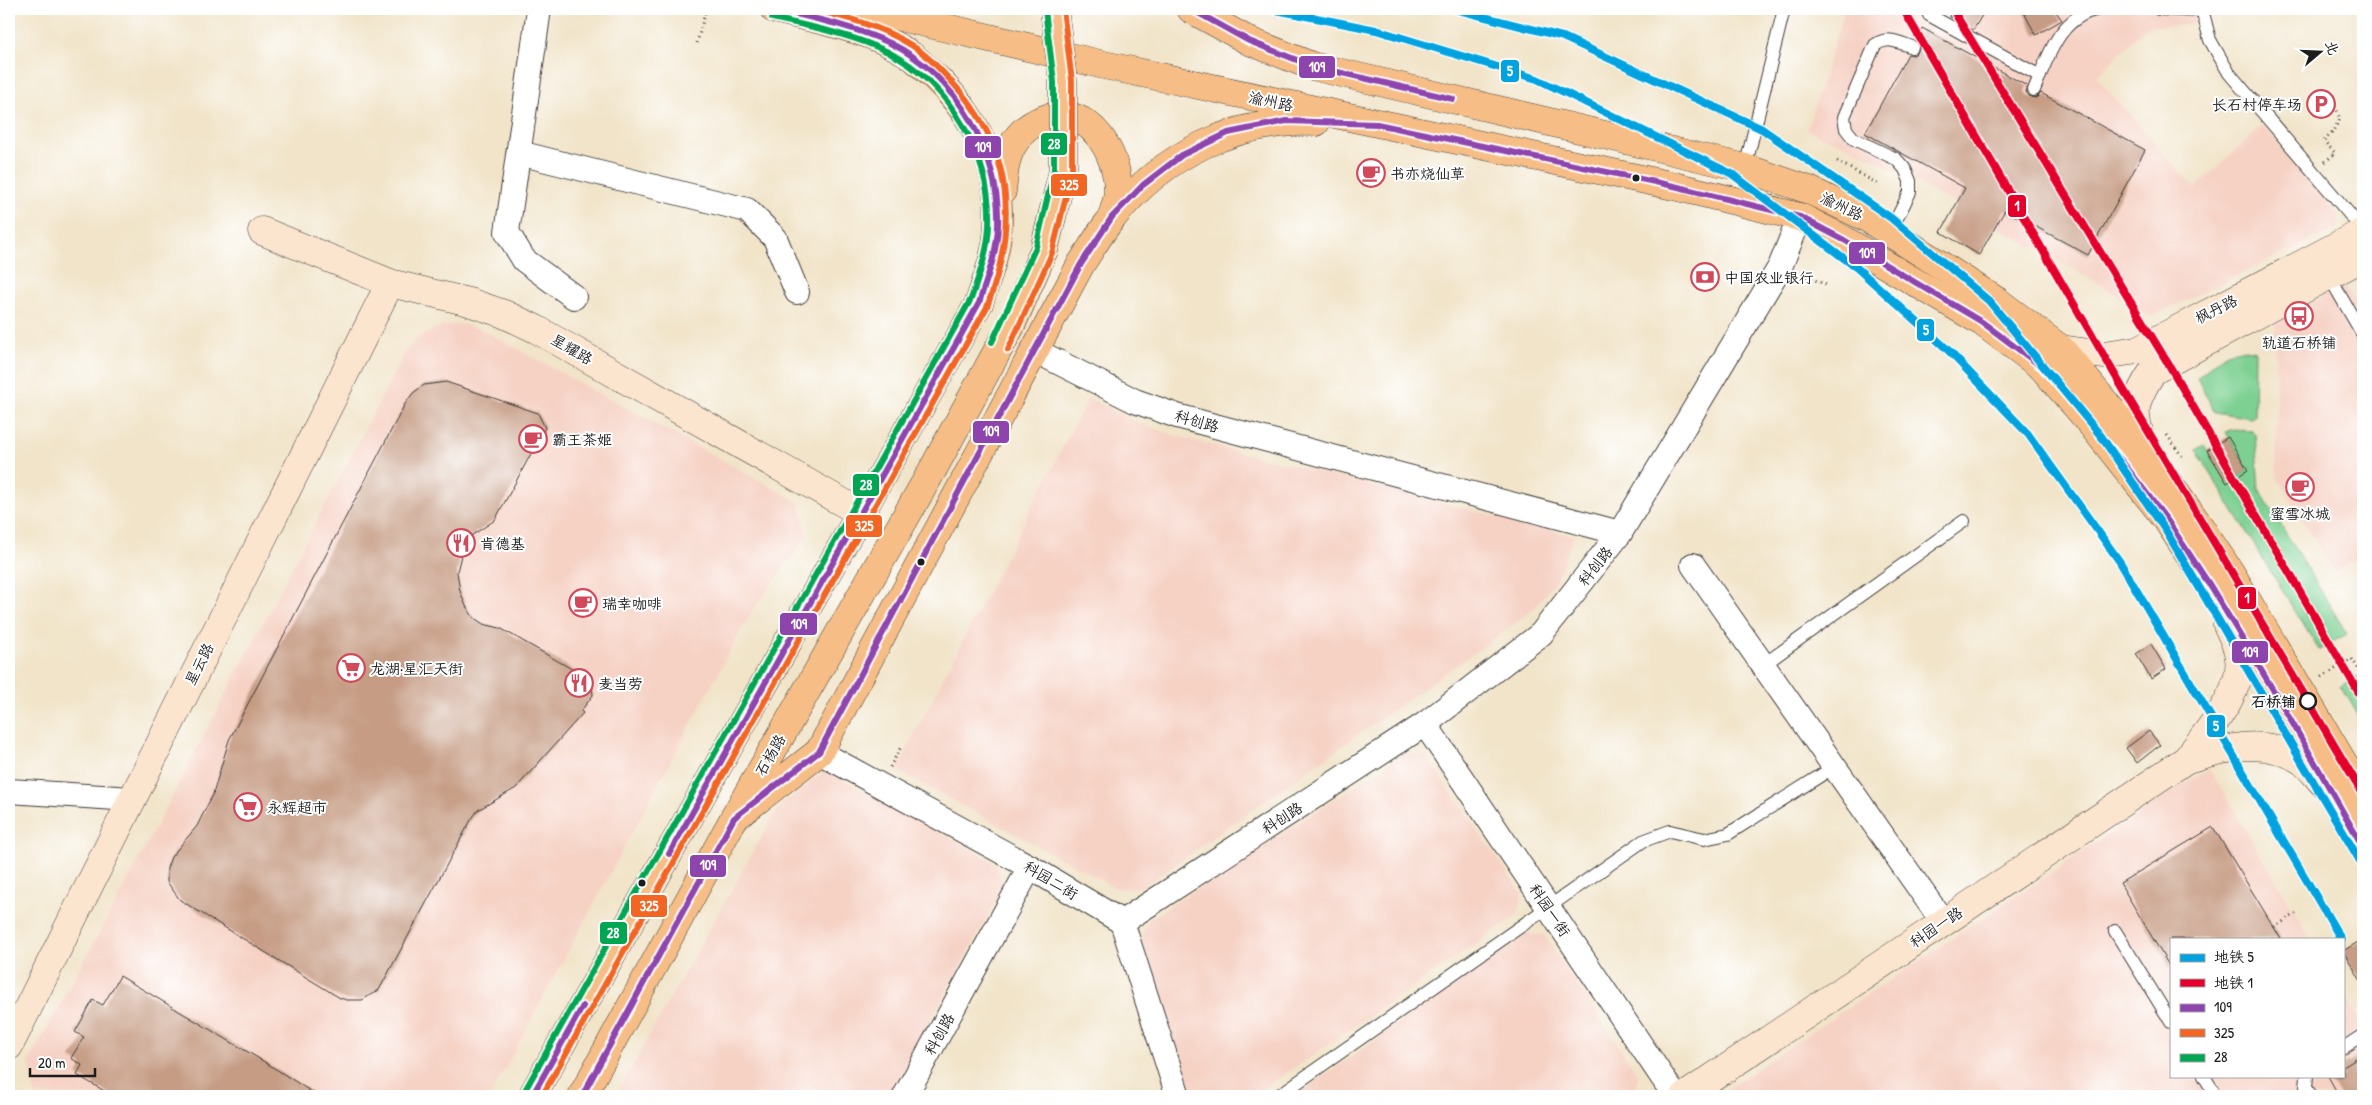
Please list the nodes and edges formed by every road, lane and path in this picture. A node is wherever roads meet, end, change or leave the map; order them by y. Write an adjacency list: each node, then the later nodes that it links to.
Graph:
1 (539, 9): 19 (street)
2 (706, 9): 13 (path)
3 (774, 9): 26 (main road)
4 (866, 9): 18 (main road, 渝州路)
5 (1054, 9): 58 (main road, 石杨路, bridge)
6 (1191, 9): 22 (main road, 渝州路)
7 (1784, 9): 22 (lane)
8 (2098, 9): 11 (lane)
9 (2159, 9): 10 (lane)
10 (2202, 10): 28 (lane)
11 (2077, 12): 15 (lane)
12 (1929, 15): 15 (lane)
13 (698, 43)
14 (1912, 47): 29 (lane)
15 (2040, 76): 16 (lane)
16 (2034, 90)
17 (2334, 102): 20 (path)
18 (1377, 124): 24 (main road); 25 (main road, 渝州路)
19 (519, 153): 35 (street); 36 (street)
20 (2327, 160)
21 (1837, 161): 23 (path)
22 (1745, 168): 29 (main road, 渝州路)
23 (1878, 184)
24 (1112, 217): 26 (main road); 39 (main road)
25 (1800, 217): 44 (street); 46 (main road, 渝州路)
26 (998, 226): 42 (main road)
27 (262, 231): 33 (street, 星耀路)
28 (2363, 231): 31 (street, 枫丹路)
29 (1890, 232): 38 (main road, 渝州路)
30 (2363, 257): 31 (street, 枫丹路)
31 (2323, 266): 37 (lane); 40 (street, 枫丹路)
32 (1809, 277): 34 (path)
33 (390, 282): 42 (street, 星耀路); 57 (street, 星云路)
34 (1826, 285)
35 (796, 292)
36 (574, 297)
37 (2363, 335)
38 (2061, 349): 40 (street, 枫丹路); 41 (main road, 渝州路)
39 (1036, 351): 44 (street, 科创路); 51 (main road)
40 (2145, 360): 41 (street)
41 (2145, 451): 56 (main road, 渝州路)
42 (861, 513): 73 (main road)
43 (1964, 521): 47 (lane)
44 (1620, 533): 50 (street, 科创路)
45 (1693, 565): 47 (street)
46 (2211, 587): 52 (street); 54 (main road, 渝州路)
47 (1763, 665): 53 (street)
48 (2361, 673): 49 (path)
49 (2322, 677)
50 (1425, 724): 61 (street, 科园一街); 63 (street, 科创路)
51 (819, 752): 58 (main road); 60 (street, 科园二街)
52 (2187, 759): 54 (street); 64 (street, 科园一路)
53 (1834, 767): 61 (lane); 64 (street)
54 (2330, 790): 59 (main road, 渝州路)
55 (9, 791): 57 (street)
56 (2363, 796)
57 (132, 799): 69 (street, 星云路)
58 (734, 818): 74 (main road, 石杨路)
59 (2363, 847)
60 (1030, 867): 63 (street, 科园二街); 75 (street, 科创路)
61 (1548, 908): 77 (lane); 78 (street, 科园一街)
62 (2296, 914): 65 (path)
63 (1122, 922): 76 (street)
64 (1943, 922): 79 (street, 科园一路)
65 (2274, 927)
66 (2115, 931): 67 (lane)
67 (2170, 1020)
68 (2363, 1035): 70 (lane)
69 (9, 1046)
70 (2344, 1047)
71 (2205, 1078): 80 (lane)
72 (2307, 1078): 81 (lane)
73 (532, 1096)
74 (582, 1096)
75 (905, 1096)
76 (1178, 1096)
77 (1278, 1096)
78 (1675, 1096)
79 (1684, 1096)
80 (2216, 1096)
81 (2311, 1096)

